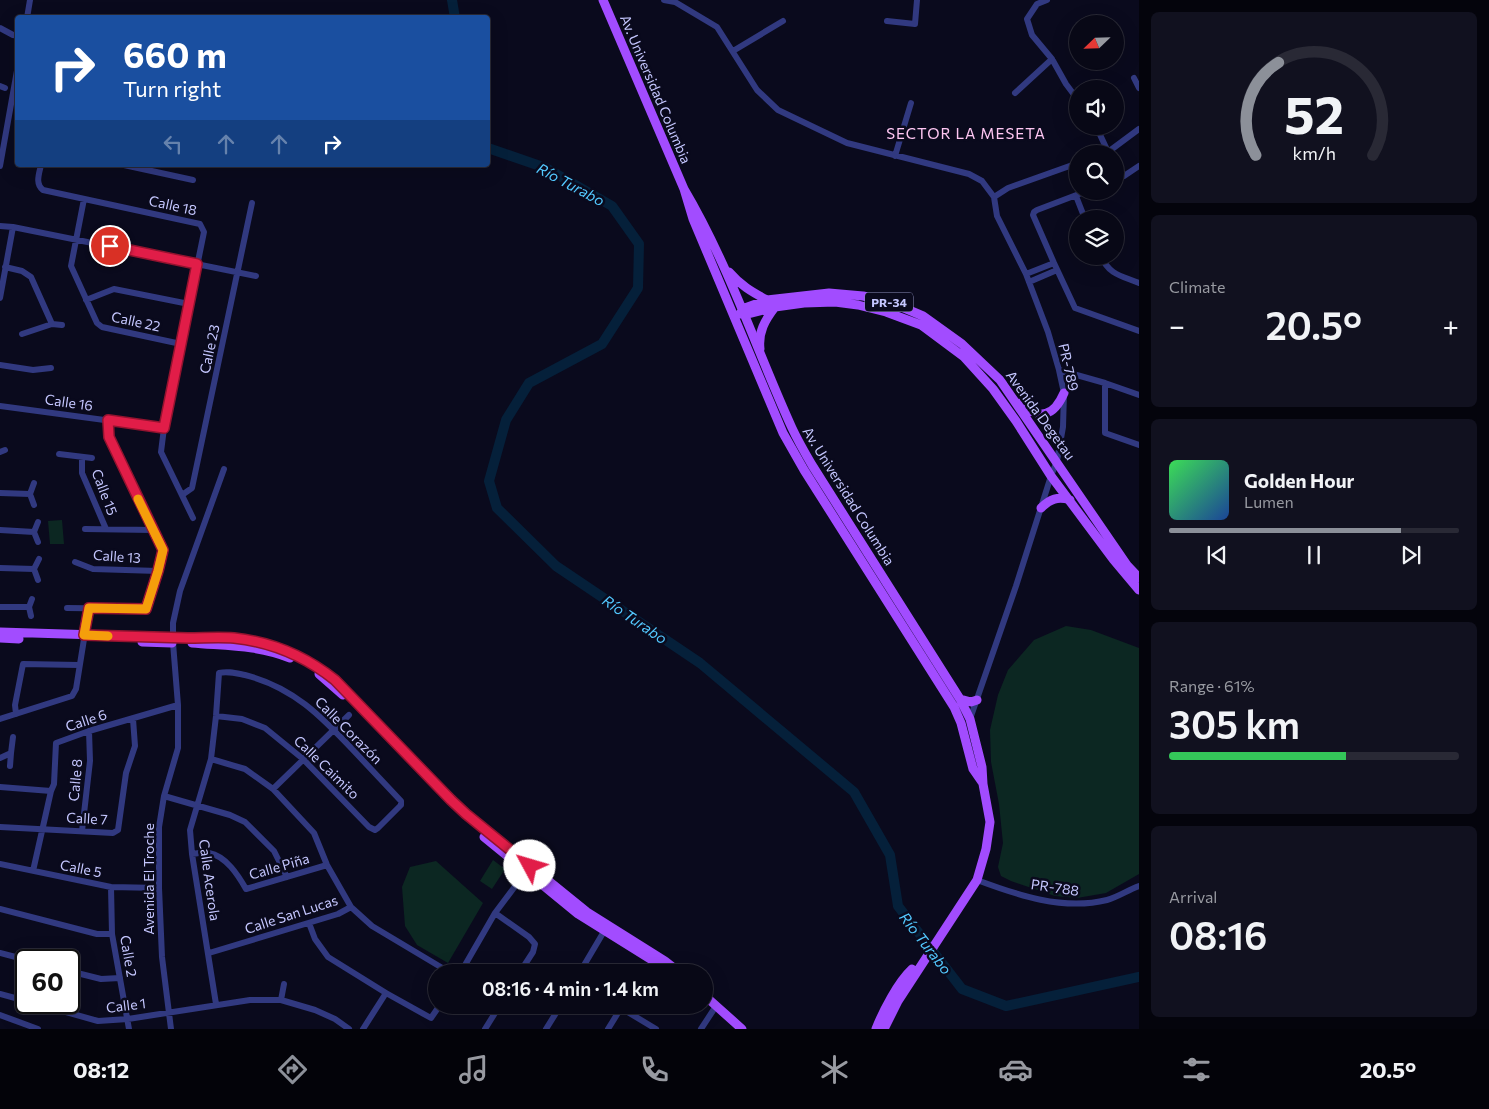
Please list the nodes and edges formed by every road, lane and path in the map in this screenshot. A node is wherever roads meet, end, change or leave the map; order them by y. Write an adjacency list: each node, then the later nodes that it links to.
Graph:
1 (30, 0): 6 (street)
2 (603, 0): 29 (main road, Av. Universidad Columbia)
3 (664, 0): 11 (street)
4 (917, 0): 8 (street)
5 (1047, 0): 12 (street)
6 (28, 15)
7 (782, 21): 11 (street)
8 (887, 21)
9 (0, 28): 10 (street)
10 (13, 35)
11 (733, 51): 21 (street)
12 (1052, 59): 15 (street); 17 (street)
13 (1134, 78): 16 (street)
14 (15, 82): 22 (street)
15 (1069, 88)
16 (1139, 88)
17 (1015, 94)
18 (911, 103): 21 (street)
19 (1139, 129): 20 (street)
20 (1118, 145)
21 (895, 156): 30 (street)
22 (0, 166)
23 (1069, 166): 30 (street)
24 (1139, 166): 27 (street)
25 (41, 167): 31 (street, Calle 18)
26 (147, 167): 28 (street)
27 (1124, 176)
28 (193, 180)
29 (684, 189): 37 (main road, Av. Universidad Columbia); 40 (main road, Av. Universidad Columbia)
30 (994, 197): 45 (street, PR-789 / PR-789)
31 (84, 199): 36 (street, Calle 22); 39 (street, Calle 18)
32 (1069, 199): 38 (street)
33 (252, 203): 44 (street, Calle 23)
34 (0, 226): 35 (street)
35 (13, 226): 36 (street); 42 (street)
36 (75, 239): 39 (street); 50 (street, Calle 22)
37 (706, 251): 54 (main road); 67 (main road, Av. Universidad Columbia)
38 (1054, 263): 43 (street); 45 (street)
39 (197, 264): 44 (street); 52 (street, Calle 18)
40 (723, 265): 51 (main road); 54 (main road, Av. Universidad Columbia)
41 (1106, 265): 48 (street)
42 (5, 266): 49 (street); 55 (street)
43 (1057, 270): 47 (street); 57 (street)
44 (238, 272): 46 (street); 82 (street, Calle 23)
45 (1026, 274): 47 (street, PR-789 / PR-789)
46 (256, 276)
47 (1028, 282): 63 (street, PR-789 / PR-789)
48 (1139, 283)
49 (0, 298)
50 (86, 300): 52 (street); 59 (street, Calle 22)
51 (767, 300): 54 (main road, Avenida Degetau / PR-34); 65 (main road, Avenida Degetau / PR-34)
52 (189, 304): 59 (street, Calle 18)
53 (776, 307): 54 (main road, Avenida Degetau / PR-34); 60 (main road); 78 (main road, Avenida Degetau / PR-34)
54 (742, 313): 60 (main road, Av. Universidad Columbia); 67 (main road)
55 (52, 324): 56 (street); 58 (street)
56 (62, 325)
57 (1138, 328)
58 (22, 334)
59 (181, 344): 71 (street, Calle 18)
60 (761, 357): 102 (main road, Av. Universidad Columbia)
61 (0, 365): 62 (street)
62 (51, 368)
63 (1059, 370): 64 (street); 66 (street, PR-789 / PR-789)
64 (1105, 383): 68 (street); 72 (street)
65 (1008, 391): 66 (main road); 76 (main road, Avenida Degetau / PR-34)
66 (1064, 393): 76 (street, PR-789 / PR-789)
67 (767, 395): 102 (main road, Av. Universidad Columbia)
68 (1139, 395)
69 (0, 406): 70 (street, Calle 16)
70 (108, 420): 71 (street, Calle 16); 91 (street)
71 (164, 428): 82 (street, Calle 18)
72 (1139, 445)
73 (59, 454): 74 (street, Calle 15)
74 (82, 457): 75 (street); 89 (street, Calle 15)
75 (92, 458)
76 (1057, 461): 78 (street, PR-789 / PR-789); 99 (main road, Avenida Degetau / PR-34)
77 (224, 469): 112 (street, Avenida El Troche)
78 (1051, 476): 83 (main road, Avenida Degetau / PR-34); 85 (street, PR-789 / PR-789)
79 (34, 483): 81 (street)
80 (0, 493): 81 (street)
81 (30, 494): 84 (street)
82 (182, 495): 86 (street, Calle 18)
83 (1070, 500): 85 (main road); 101 (main road, Avenida Degetau / PR-34)
84 (34, 505)
85 (1041, 508): 117 (street, PR-789 / PR-789)
86 (193, 518)
87 (38, 522): 92 (street)
88 (85, 529): 89 (street)
89 (106, 529): 91 (street)
90 (0, 530): 92 (street)
91 (153, 530): 98 (street)
92 (34, 532): 93 (street)
93 (38, 542)
94 (38, 559): 97 (street)
95 (75, 562): 98 (street, Calle 13)
96 (0, 568): 97 (street)
97 (34, 569): 100 (street)
98 (158, 571): 107 (street)
99 (1139, 578)
100 (38, 580)
101 (1139, 590)
102 (889, 595): 113 (main road, Av. Universidad Columbia); 116 (main road, Av. Universidad Columbia)
103 (32, 599): 105 (street)
104 (0, 607): 105 (street)
105 (28, 607): 108 (street)
106 (67, 608): 107 (street)
107 (89, 608): 111 (street)
108 (32, 616)
109 (0, 632): 111 (main road)
110 (0, 638): 111 (main road)
111 (84, 638): 112 (main road); 114 (street)
112 (173, 640): 118 (street, Avenida El Troche); 147 (main road)
113 (925, 661): 124 (main road); 130 (main road, Av. Universidad Columbia)
114 (79, 665): 119 (street); 119 (street)
115 (219, 673): 121 (street, Calle Acerola); 125 (street, Calle Corazón)
116 (960, 699): 117 (main road); 124 (main road, Av. Universidad Columbia)
117 (977, 700): 124 (street, PR-789 / PR-789)
118 (178, 704): 123 (street, Calle 6); 138 (street, Avenida El Troche)
119 (16, 714): 122 (street)
120 (349, 715): 125 (street)
121 (216, 716): 131 (street, Calle Acerola); 132 (street, Calle Caimito)
122 (0, 719)
123 (133, 719): 126 (street, Calle 6); 143 (street, Calle 7)
124 (970, 719): 130 (main road); 134 (main road, Av. Universidad Columbia)
125 (334, 730): 132 (street); 139 (street, Calle Corazón)
126 (89, 731): 137 (street, Calle 6); 143 (street, Calle 8)
127 (13, 737): 128 (street)
128 (11, 753): 129 (street); 133 (street)
129 (0, 758)
130 (970, 758): 134 (main road, Av. Universidad Columbia)
131 (211, 759): 136 (street); 140 (street, Calle Acerola)
132 (303, 759): 136 (street); 139 (street, Calle Caimito)
133 (10, 766)
134 (983, 784): 150 (main road, Av. Universidad Columbia)
135 (0, 787): 137 (street)
136 (273, 789): 146 (street)
137 (51, 791): 142 (street, Calle 6)
138 (164, 796): 140 (street); 153 (street, Avenida El Troche)
139 (398, 798)
140 (197, 805): 144 (street, Calle Acerola); 149 (street)
141 (0, 827): 142 (street, Calle 7)
142 (44, 828): 143 (street, Calle 7); 148 (street, Calle 6)
143 (82, 831)
144 (192, 854): 149 (street, Calle Piña); 161 (street, Calle Acerola)
145 (0, 864): 148 (street, Calle 5)
146 (327, 865): 149 (street, Calle Piña); 154 (street)
147 (528, 869): 156 (street); 158 (main road)
148 (33, 871): 152 (street, Calle 5)
149 (287, 877)
150 (977, 880): 151 (street, PR-788 / PR-788); 169 (main road, Av. Universidad Columbia)
151 (1139, 884)
152 (112, 887): 153 (street, Calle 5); 159 (street, Calle 2)
153 (159, 888): 180 (street, Avenida El Troche)
154 (351, 906): 157 (street, Calle San Lucas); 163 (street)
155 (0, 909): 159 (street)
156 (496, 913): 164 (street); 165 (street)
157 (310, 923): 161 (street, Calle San Lucas); 173 (street)
158 (606, 928): 166 (street); 167 (main road); 168 (main road)
159 (112, 934): 171 (street, Calle 2)
160 (0, 953): 162 (street)
161 (209, 953): 177 (street, Calle Acerola)
162 (15, 957)
163 (436, 964)
164 (466, 964)
165 (525, 964)
166 (585, 964)
167 (659, 964)
168 (669, 964)
169 (921, 964): 188 (main road, Av. Universidad Columbia); 204 (main road, Av. Universidad Columbia)
170 (80, 973): 171 (street)
171 (120, 978): 189 (street, Calle 2)
172 (284, 984): 176 (street)
173 (386, 993): 182 (street); 194 (street)
174 (0, 994): 175 (street)
175 (15, 998)
176 (282, 1000): 177 (street, Calle 1); 193 (street, Calle 1)
177 (216, 1004): 180 (street, Calle 1)
178 (713, 1006): 179 (main road)
179 (715, 1009): 199 (street); 200 (main road); 201 (main road)
180 (168, 1011): 189 (street, Calle 1); 192 (street, Avenida El Troche)
181 (73, 1014): 189 (street, Calle 1)
182 (434, 1014)
183 (494, 1014): 195 (street)
184 (555, 1014): 196 (street)
185 (615, 1014): 197 (street)
186 (630, 1014): 198 (street)
187 (0, 1015): 190 (street)
188 (881, 1016): 202 (main road); 203 (main road, Av. Universidad Columbia)
189 (128, 1019): 191 (street, Calle 2)
190 (38, 1029)
191 (129, 1029)
192 (171, 1029)
193 (349, 1029)
194 (363, 1029)
195 (485, 1029)
196 (546, 1029)
197 (608, 1029)
198 (656, 1029)
199 (701, 1029)
200 (733, 1029)
201 (742, 1029)
202 (869, 1029)
203 (876, 1029)
204 (884, 1029)

